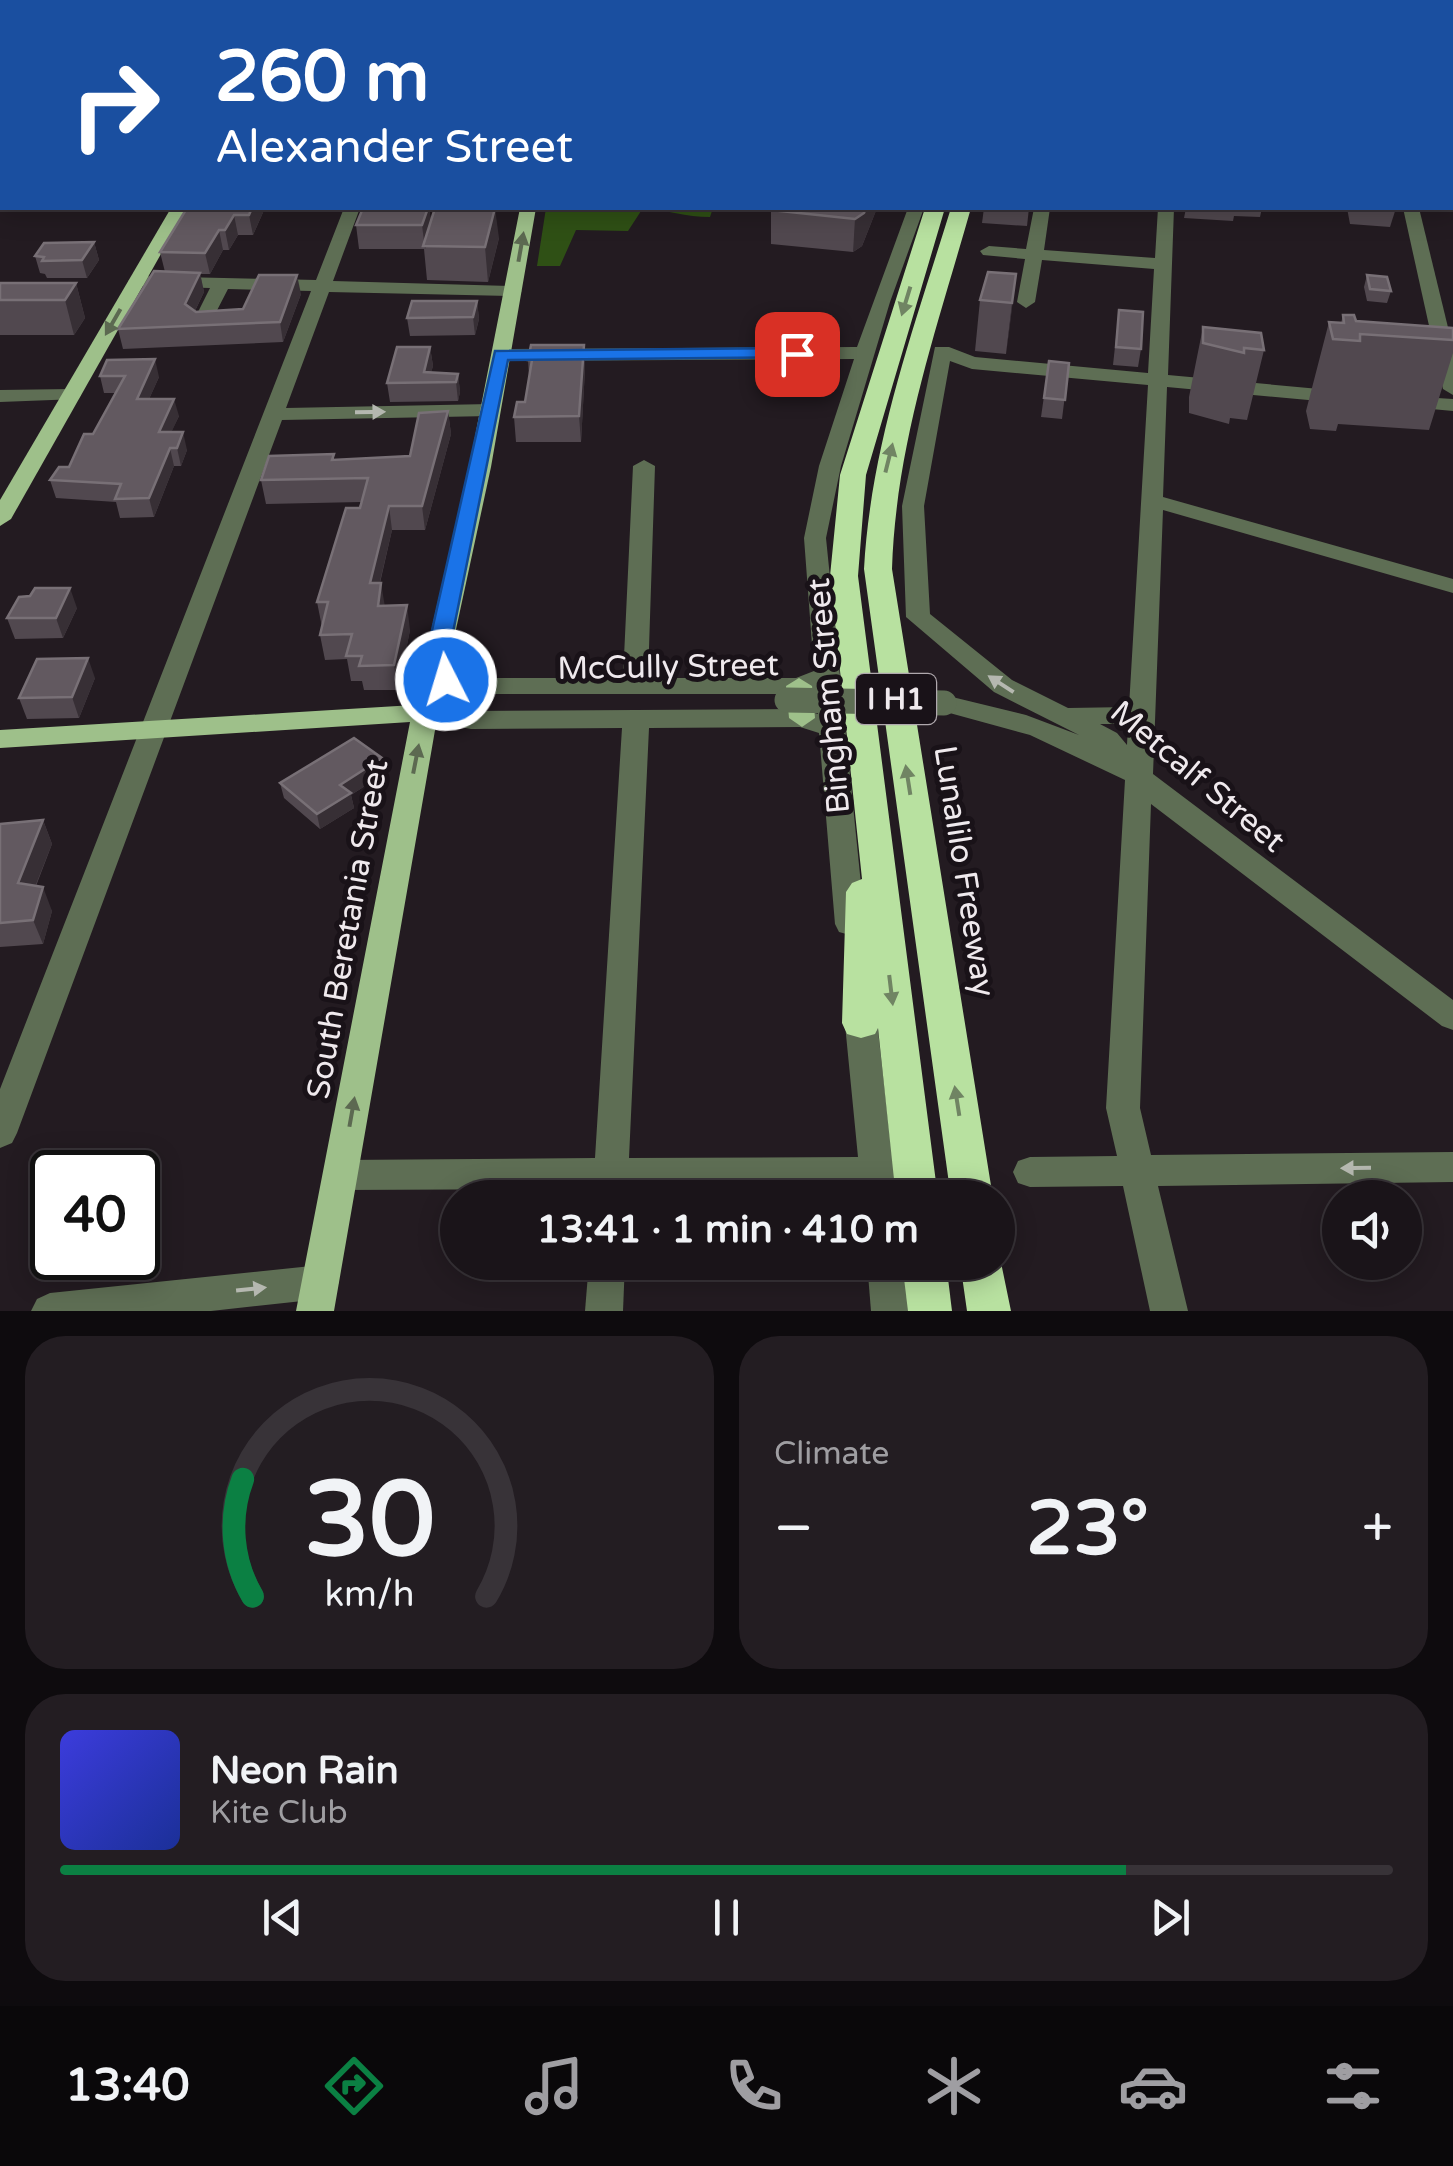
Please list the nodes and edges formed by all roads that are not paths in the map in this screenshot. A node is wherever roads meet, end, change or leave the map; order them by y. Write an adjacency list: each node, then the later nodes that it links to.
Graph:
1 (177, 210): 14 (main road)
2 (351, 210): 16 (street)
3 (528, 210): 17 (main road, South Beretania Street, one-way to 3)
4 (915, 210): 20 (street, Bingham Street)
5 (934, 210): 48 (highway, I H1, one-way to 48)
6 (961, 210): 13 (highway, Lunalilo Freeway / I H1)
7 (1042, 210): 11 (street)
8 (1166, 210): 12 (street)
9 (1411, 210): 24 (street)
10 (989, 251): 11 (street)
11 (1035, 254): 12 (street); 18 (street)
12 (1163, 264): 23 (street)
13 (943, 274): 22 (highway); 60 (highway, Lunalilo Freeway / I H1, one-way to 13)
14 (137, 280): 15 (street); 25 (main road, one-way to 25)
15 (223, 282): 16 (street); 19 (street)
16 (322, 282): 17 (street); 29 (street)
17 (513, 291): 21 (main road, South Beretania Street)
18 (1026, 302)
19 (202, 322)
20 (865, 353): 21 (street); 35 (street, Bingham Street)
21 (501, 355): 28 (main road, South Beretania Street)
22 (942, 361): 23 (street); 43 (street, Metcalf Street, one-way to 22)
23 (1160, 381): 27 (street); 31 (street)
24 (1453, 389)
25 (72, 394): 26 (street); 32 (main road)
26 (0, 396)
27 (1453, 406)
28 (490, 410): 29 (street, one-way to 28); 34 (main road, South Beretania Street)
29 (273, 414): 45 (street)
30 (644, 466): 37 (street)
31 (1154, 502): 33 (street); 41 (street)
32 (0, 519)
33 (1453, 586)
34 (437, 657): 36 (street, McCully Street); 40 (main road, South Beretania Street)
35 (825, 676): 38 (street, McCully Street); 44 (street, Bingham Street)
36 (538, 686): 37 (street, McCully Street); 39 (street)
37 (635, 686): 38 (street, McCully Street)
38 (796, 701): 39 (street, McCully Street); 42 (street, McCully Street); 43 (street, McCully Street, bridge); 44 (street, McCully Street)
39 (482, 703): 40 (street, McCully Street)
40 (424, 713): 42 (street, McCully Street); 45 (main road, McCully Street); 55 (main road, South Beretania Street, one-way to 40)
41 (1139, 716): 43 (street); 47 (street)
42 (636, 718): 57 (street)
43 (1059, 723): 47 (street, McCully Street)
44 (829, 728): 50 (street, Bingham Street)
45 (154, 729): 46 (main road, McCully Street); 51 (street)
46 (0, 740)
47 (1137, 776): 49 (street, Metcalf Street); 53 (street)
48 (866, 789): 50 (highway); 59 (highway, I H1, one-way to 59)
49 (1453, 1018)
50 (861, 1022): 58 (street, Bingham Street)
51 (0, 1134)
52 (1453, 1167): 53 (street, one-way to 53)
53 (1137, 1170): 54 (street); 71 (street)
54 (1030, 1172)
55 (341, 1175): 56 (street); 65 (main road, South Beretania Street)
56 (454, 1180)
57 (611, 1180)
58 (877, 1180)
59 (915, 1180)
60 (969, 1180)
61 (606, 1280): 67 (street)
62 (887, 1280): 68 (street)
63 (926, 1280): 69 (highway)
64 (985, 1280): 70 (highway)
65 (318, 1296): 66 (street, one-way to 65)
66 (50, 1311)
67 (604, 1311)
68 (890, 1311)
69 (930, 1311)
70 (990, 1311)
71 (1169, 1311)

